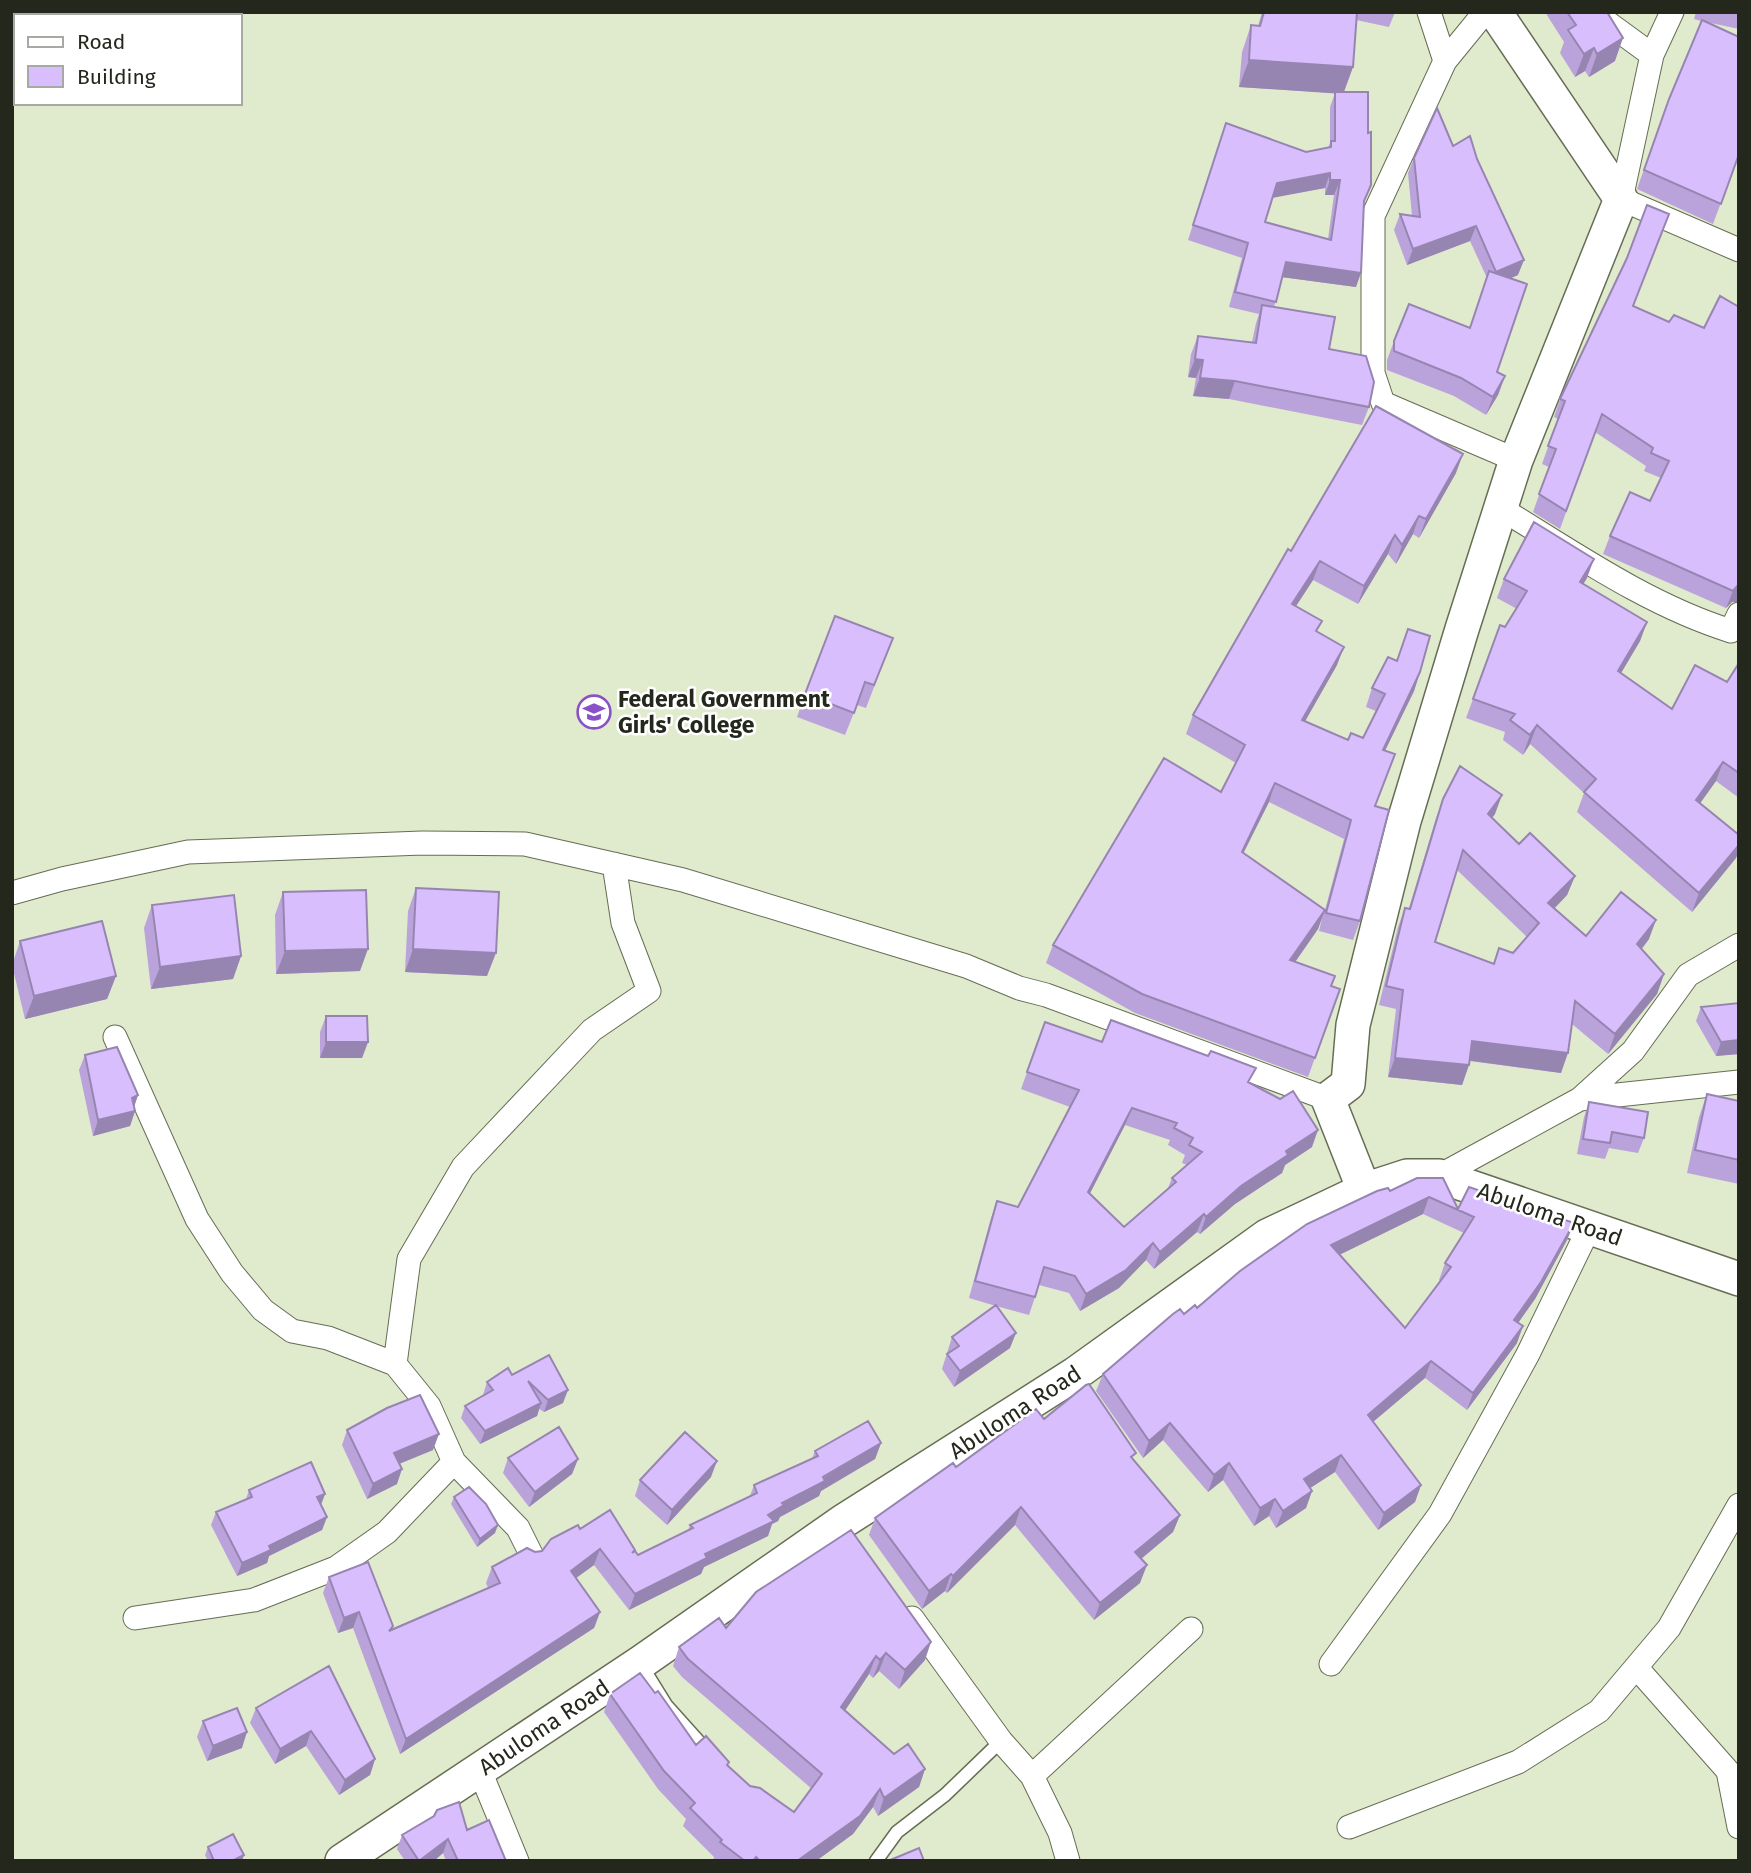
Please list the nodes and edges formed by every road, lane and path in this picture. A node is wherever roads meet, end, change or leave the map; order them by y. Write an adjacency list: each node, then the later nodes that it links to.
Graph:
1 (1429, 12): 7 (street)
2 (1485, 12): 7 (street)
3 (1494, 12): 8 (street)
4 (1601, 12): 6 (street)
5 (1672, 12): 6 (street)
6 (1652, 55): 8 (street)
7 (1445, 61): 10 (street)
8 (1621, 199): 9 (street); 10 (street)
9 (1739, 250)
10 (1517, 460): 11 (street)
11 (1500, 509): 12 (street); 18 (street)
12 (1739, 614)
13 (614, 864): 14 (street); 18 (street); 24 (street)
14 (12, 894)
15 (1739, 945): 19 (street)
16 (115, 1037): 24 (street)
17 (1739, 1082): 19 (street)
18 (1328, 1099): 21 (street)
19 (1580, 1099): 20 (street)
20 (1439, 1176): 21 (street, Abuloma Road); 22 (street, Abuloma Road)
21 (1364, 1190): 31 (street, Abuloma Road)
22 (1589, 1228): 23 (street, Abuloma Road); 32 (street)
23 (1739, 1279)
24 (395, 1364): 25 (street)
25 (454, 1462): 27 (street); 29 (street)
26 (1739, 1506): 33 (street)
27 (531, 1554)
28 (901, 1601): 34 (street)
29 (135, 1618)
30 (1191, 1629): 37 (street)
31 (640, 1662): 35 (lane); 36 (street, Abuloma Road)
32 (1331, 1664)
33 (1636, 1667): 38 (street); 39 (street)
34 (1001, 1741): 37 (street); 42 (lane)
35 (722, 1767)
36 (480, 1770): 40 (street, Abuloma Road); 41 (street)
37 (1032, 1776): 43 (street)
38 (1739, 1826)
39 (1349, 1827)
40 (342, 1861)
41 (517, 1861)
42 (876, 1861)
43 (1068, 1861)

